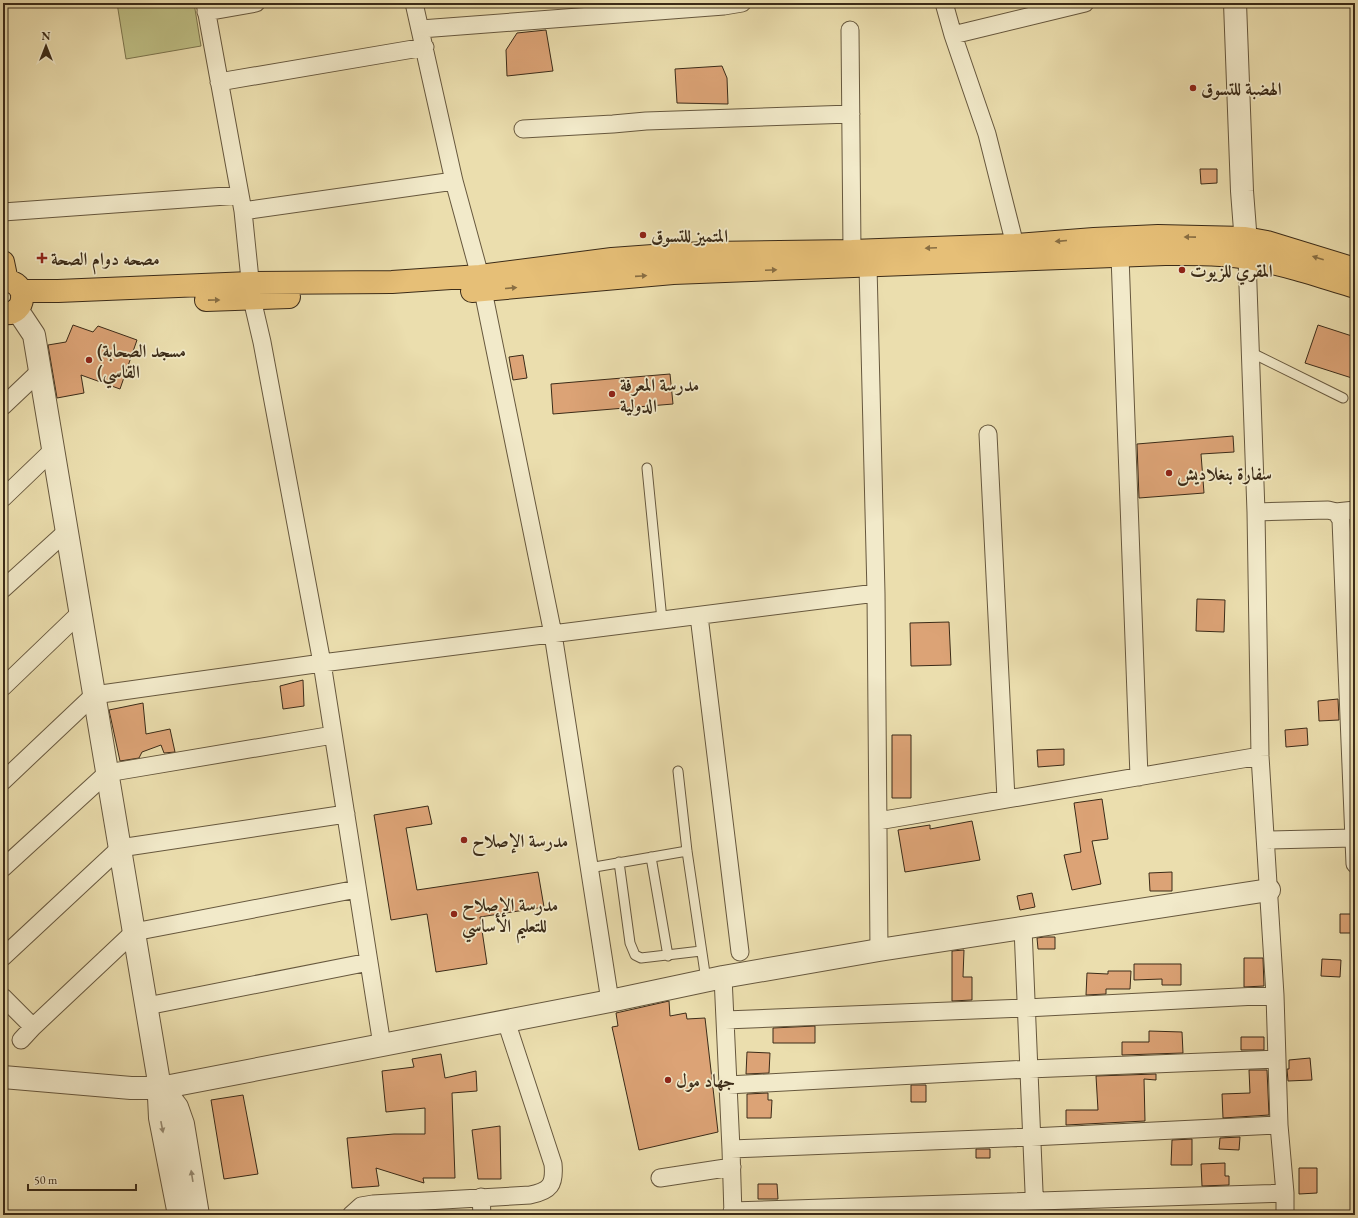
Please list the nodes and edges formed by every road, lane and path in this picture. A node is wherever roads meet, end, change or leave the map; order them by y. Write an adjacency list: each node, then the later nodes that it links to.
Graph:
1 (256, 3): 7 (street)
2 (414, 3): 8 (street)
3 (742, 3): 8 (street)
4 (944, 3): 10 (street)
5 (1085, 3): 10 (street)
6 (1235, 3): 19 (street)
7 (205, 8): 12 (street)
8 (421, 29): 11 (street)
9 (850, 30): 13 (street)
10 (953, 35): 18 (street)
11 (425, 46): 12 (street); 15 (street)
12 (219, 82): 16 (street)
13 (851, 114): 14 (street); 20 (street)
14 (523, 129)
15 (454, 181): 16 (street); 24 (street)
16 (241, 203): 17 (street); 26 (street)
17 (3, 212)
18 (1015, 245): 19 (main road, one-way to 18); 20 (main road, one-way to 20)
19 (1246, 248): 21 (main road); 23 (main road, one-way to 19); 25 (main road); 28 (street)
20 (852, 251): 24 (main road)
21 (1120, 256): 22 (main road); 54 (street)
22 (868, 266): 24 (main road, one-way to 22); 41 (street)
23 (1355, 269)
24 (482, 283): 26 (main road); 45 (street)
25 (1355, 287)
26 (251, 291): 27 (main road); 46 (street)
27 (10, 292): 29 (street)
28 (1250, 352): 30 (lane); 37 (street)
29 (40, 371): 31 (street); 33 (street)
30 (1342, 398)
31 (3, 406)
32 (988, 434): 56 (street)
33 (53, 450): 35 (street); 39 (street)
34 (647, 468): 44 (lane)
35 (3, 498)
36 (1355, 510): 38 (street)
37 (1256, 512): 38 (street); 51 (street)
38 (1336, 512): 49 (street)
39 (67, 531): 40 (street); 42 (street)
40 (3, 589)
41 (876, 593): 43 (street); 58 (street)
42 (80, 613): 47 (street); 48 (street)
43 (699, 616): 44 (street); 74 (street)
44 (662, 620): 45 (street)
45 (553, 634): 46 (street); 67 (street)
46 (322, 663): 48 (street); 50 (street)
47 (3, 688)
48 (94, 695): 53 (street); 55 (street)
49 (1352, 709): 59 (street)
50 (333, 735): 53 (street); 57 (street)
51 (1260, 756): 54 (street); 60 (street)
52 (678, 771): 62 (lane)
53 (107, 773): 61 (street); 66 (street)
54 (1139, 777): 56 (street)
55 (3, 781)
56 (1006, 799): 58 (street)
57 (346, 814): 61 (street); 68 (street)
58 (878, 820): 72 (street)
59 (1354, 838): 60 (street); 65 (street)
60 (1266, 840): 69 (street)
61 (120, 848): 71 (street); 76 (street)
62 (687, 851): 63 (lane); 73 (lane)
63 (651, 857): 64 (lane); 75 (lane)
64 (619, 862): 67 (lane); 75 (lane)
65 (1355, 864)
66 (3, 868)
67 (589, 868): 81 (street)
68 (358, 889): 71 (street); 77 (street)
69 (1268, 890): 70 (street); 79 (street)
70 (1023, 928): 72 (street); 83 (street)
71 (134, 932): 80 (street); 82 (street)
72 (879, 950): 78 (street)
73 (701, 951): 75 (lane); 78 (lane)
74 (740, 952)
75 (668, 956)
76 (3, 957)
77 (369, 962): 82 (street); 86 (street)
78 (714, 978): 81 (street); 85 (street)
79 (1275, 995): 83 (street); 87 (street)
80 (3, 997)
81 (610, 1001): 84 (street)
82 (146, 1006): 91 (street)
83 (1026, 1008): 85 (street); 88 (street)
84 (506, 1020): 86 (street); 98 (street)
85 (724, 1020): 90 (street)
86 (382, 1045): 91 (street)
87 (1277, 1059): 88 (street); 92 (street)
88 (1029, 1069): 90 (street); 93 (street)
89 (3, 1077): 91 (street)
90 (728, 1085): 94 (street)
91 (160, 1088): 101 (street, one-way to 101); 102 (street, one-way to 91)
92 (1280, 1125): 93 (street); 97 (street)
93 (1031, 1137): 94 (street); 99 (street)
94 (731, 1149): 95 (street)
95 (732, 1167): 96 (street); 100 (street)
96 (660, 1178)
97 (1285, 1193): 99 (street); 105 (street)
98 (481, 1198): 103 (street); 104 (street)
99 (1034, 1208): 100 (street)
100 (732, 1213)
101 (179, 1215)
102 (198, 1215)
103 (351, 1215)
104 (482, 1215)
105 (1285, 1215)

